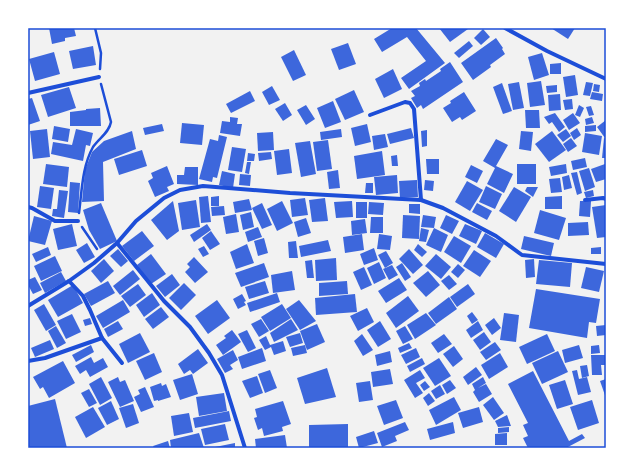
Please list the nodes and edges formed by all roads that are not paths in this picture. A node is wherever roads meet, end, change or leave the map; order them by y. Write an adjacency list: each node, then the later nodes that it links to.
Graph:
1 (505, 28): 3 (street)
2 (99, 77): 4 (street)
3 (606, 79)
4 (28, 93)
5 (370, 115): 7 (street)
6 (606, 199): 8 (street)
7 (421, 200): 11 (street); 12 (street)
8 (585, 200)
9 (28, 207): 10 (street)
10 (78, 221)
11 (116, 244): 13 (street); 18 (street)
12 (606, 264)
13 (69, 280): 14 (street); 15 (street)
14 (28, 306)
15 (102, 338): 16 (street); 17 (street)
16 (28, 361)
17 (122, 363)
18 (244, 448)

